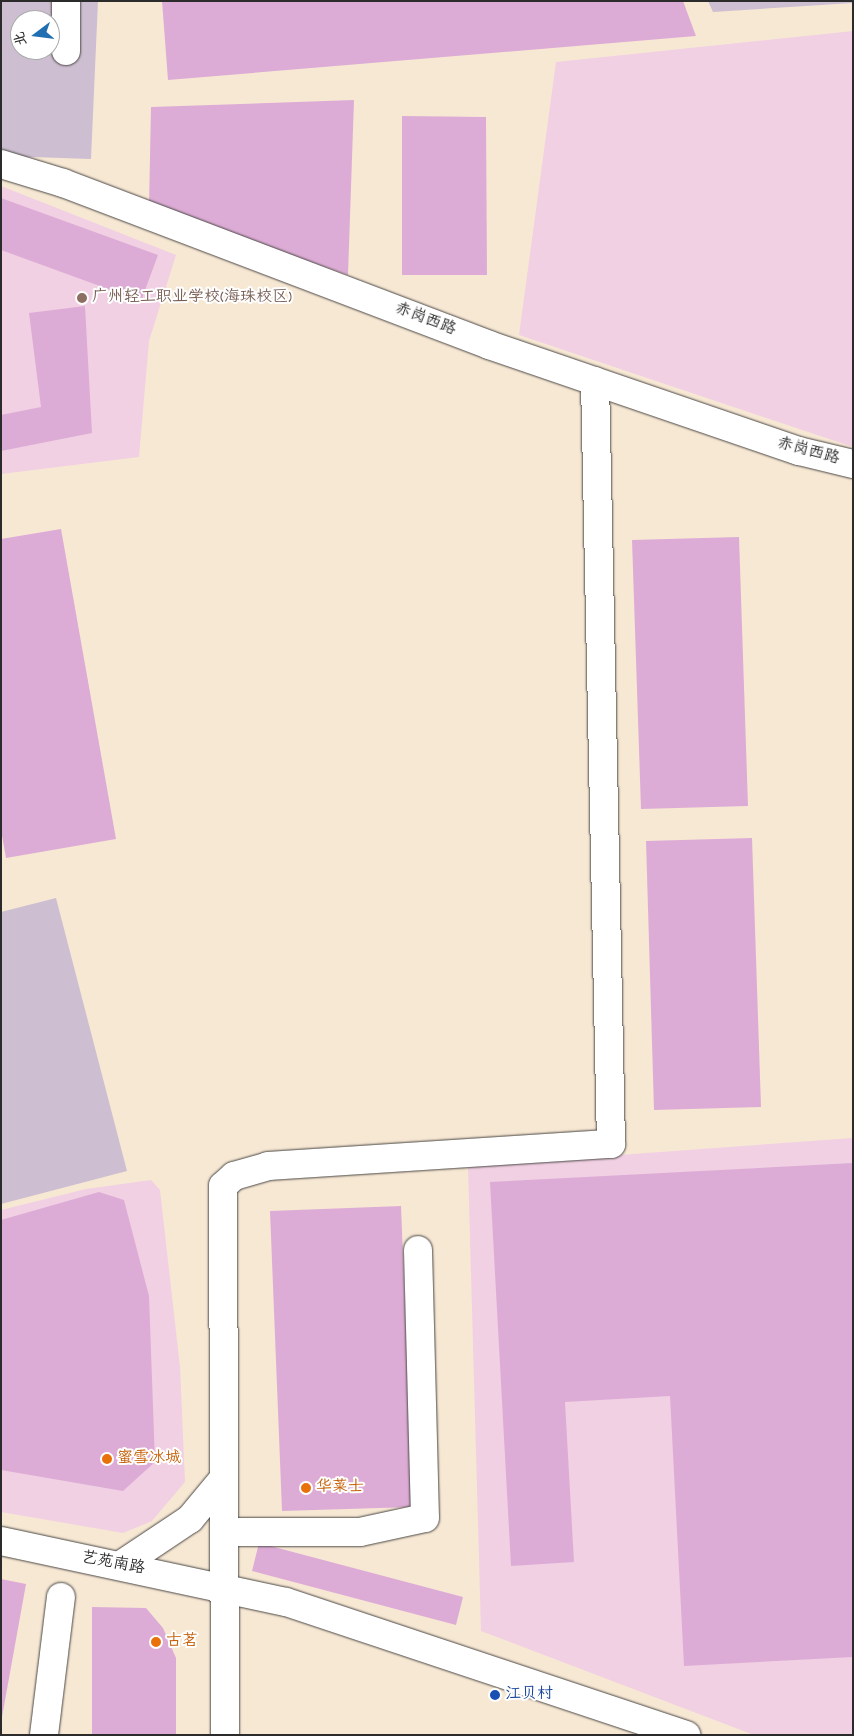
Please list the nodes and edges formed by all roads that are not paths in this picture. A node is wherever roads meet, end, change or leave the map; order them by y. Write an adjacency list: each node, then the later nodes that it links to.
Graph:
1 (66, 1): 2 (street)
2 (66, 51)
3 (1, 164): 4 (street, 赤岗西路)
4 (595, 381): 5 (street, 赤岗西路); 7 (street)
5 (853, 464)
6 (418, 1250): 8 (street)
7 (224, 1478): 8 (street); 10 (street)
8 (225, 1532): 11 (street)
9 (1, 1541): 10 (street, 艺苑南路)
10 (121, 1566): 11 (street, 艺苑南路)
11 (225, 1587): 14 (street); 15 (street, 艺苑南路)
12 (61, 1597): 13 (street)
13 (44, 1735)
14 (225, 1735)
15 (686, 1735)

